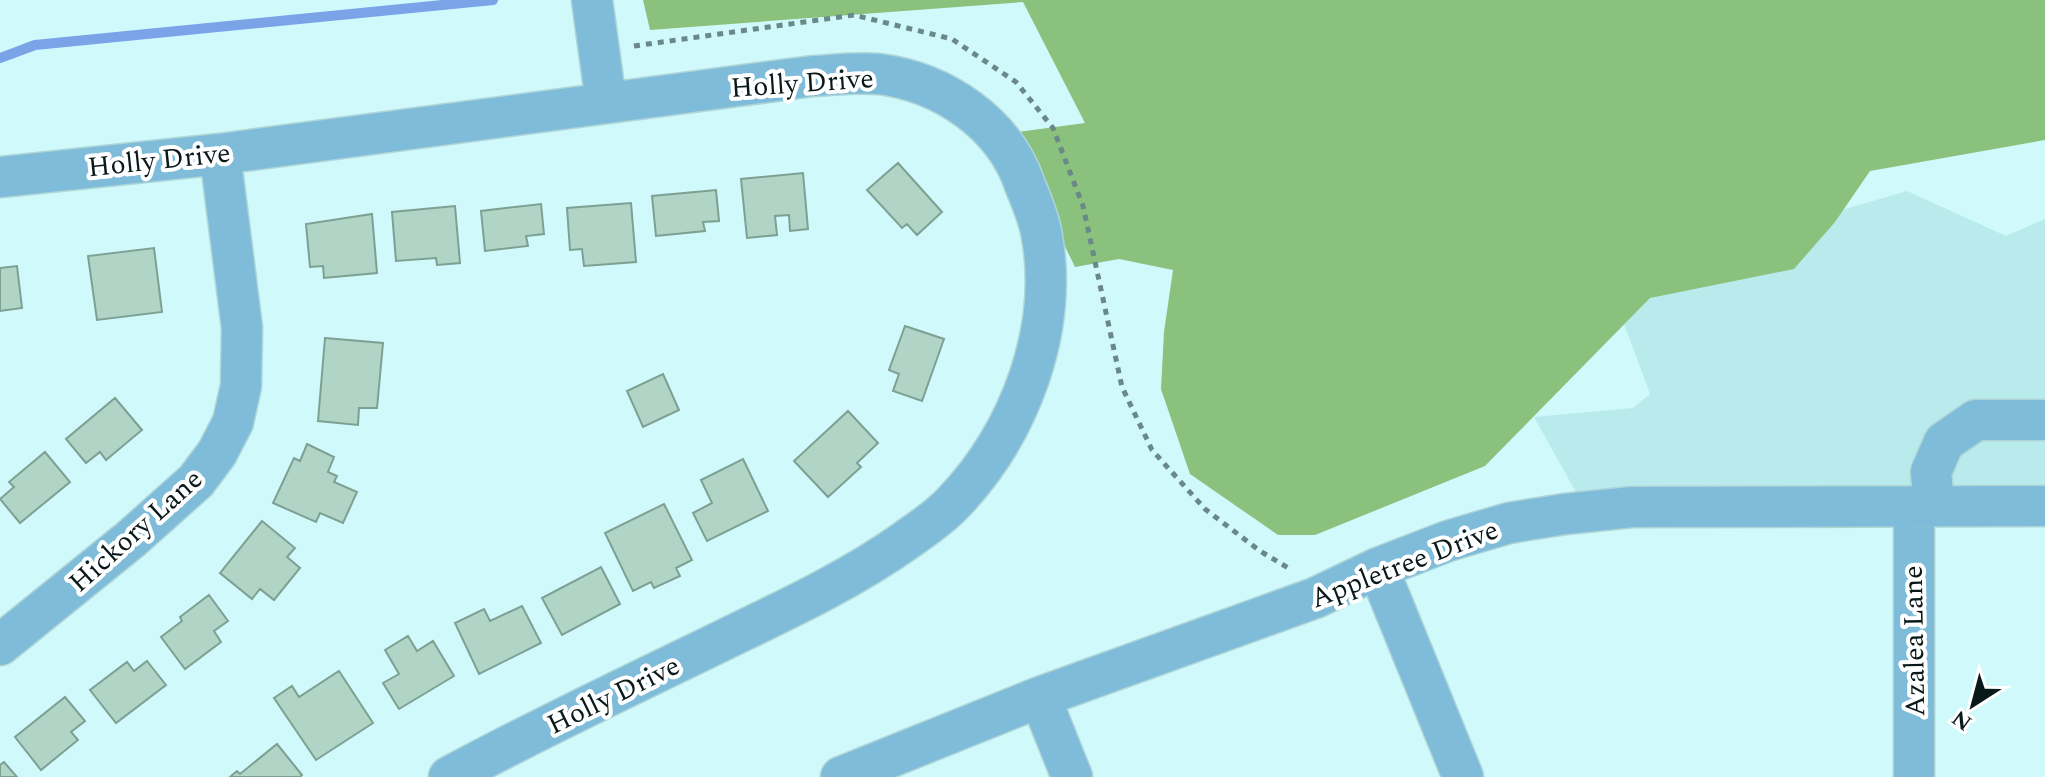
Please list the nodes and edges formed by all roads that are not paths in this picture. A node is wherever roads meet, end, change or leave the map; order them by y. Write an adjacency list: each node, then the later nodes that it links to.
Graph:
1 (592, 0): 2 (street)
2 (606, 102): 3 (street, Holly Drive); 11 (street, Holly Drive)
3 (220, 154): 4 (street, Holly Drive); 9 (street, Hickory Lane)
4 (0, 177)
5 (2045, 420): 6 (street, Azalea Lane)
6 (1924, 506): 7 (street, Appletree Drive); 8 (street, Appletree Drive); 15 (street, Azalea Lane)
7 (2045, 506)
8 (1378, 568): 10 (street, Appletree Drive); 14 (street)
9 (0, 645)
10 (1040, 697): 12 (street, Appletree Drive); 13 (street)
11 (449, 777)
12 (841, 777)
13 (1072, 777)
14 (1463, 777)
15 (1914, 777)

